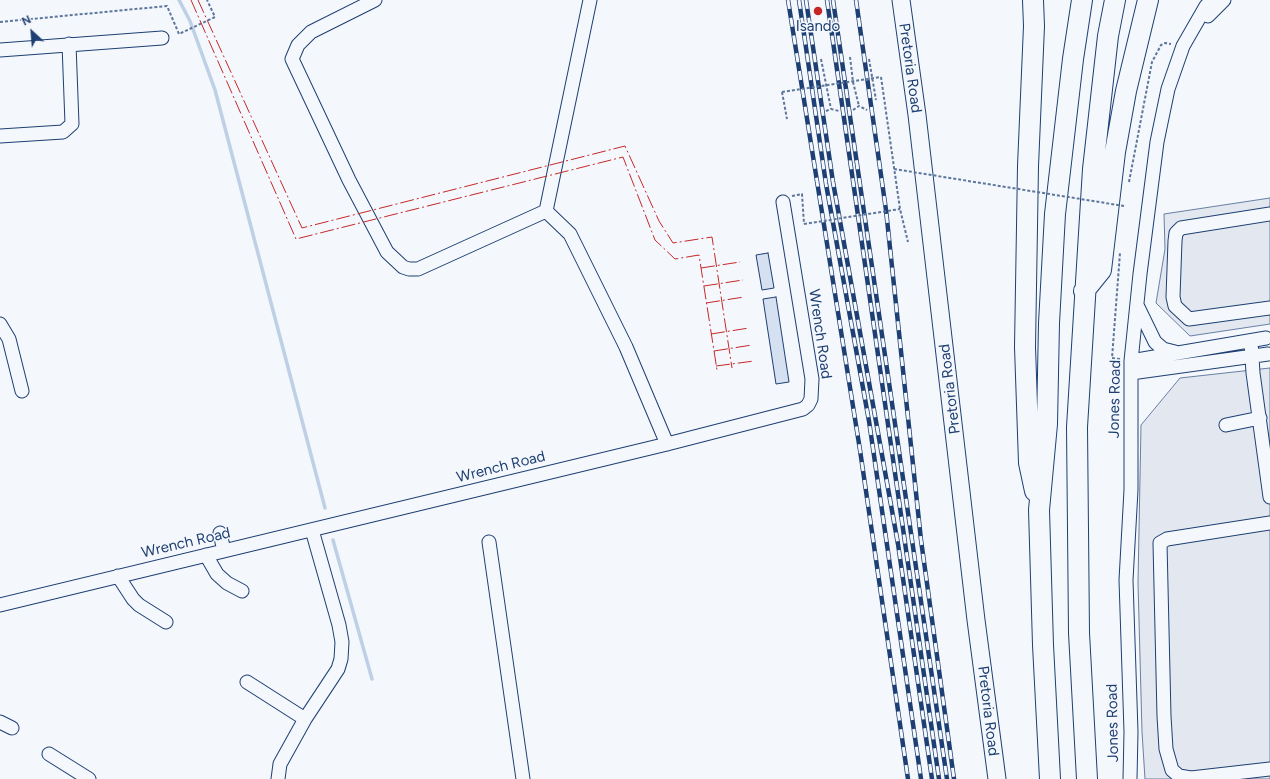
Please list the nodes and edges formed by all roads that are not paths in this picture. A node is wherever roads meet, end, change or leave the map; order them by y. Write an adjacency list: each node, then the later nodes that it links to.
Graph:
1 (375, 0): 18 (street)
2 (590, 0): 18 (street)
3 (900, 0): 55 (main road, Pretoria Road)
4 (1033, 0): 11 (highway)
5 (1039, 0): 11 (highway)
6 (1082, 0): 35 (highway)
7 (1115, 0): 20 (highway)
8 (1148, 0): 20 (highway)
9 (1212, 0): 12 (street, Jones Road)
10 (1224, 0): 12 (street, Jones Road)
11 (1034, 26): 35 (highway)
12 (1194, 27): 21 (street, Jones Road)
13 (162, 38): 14 (street)
14 (69, 44): 15 (street); 16 (street)
15 (0, 50)
16 (0, 136)
17 (783, 202): 33 (street, Wrench Road)
18 (546, 211): 33 (street)
19 (1270, 214): 22 (street)
20 (1084, 291): 57 (highway)
21 (1137, 305): 26 (street); 29 (street, Jones Road)
22 (1270, 308)
23 (0, 324): 30 (street)
24 (1266, 338): 25 (street)
25 (1251, 341): 26 (street); 28 (street)
26 (1178, 353): 29 (street)
27 (1268, 354): 28 (street)
28 (1252, 356): 29 (street); 31 (street)
29 (1131, 367): 58 (street, Jones Road)
30 (22, 391)
31 (1260, 418): 32 (street); 34 (street)
32 (1226, 425)
33 (667, 444): 37 (street, Wrench Road)
34 (1270, 497)
35 (1040, 510): 56 (highway)
36 (1270, 524): 51 (street)
37 (312, 530): 40 (street, Wrench Road); 47 (street)
38 (220, 533): 40 (street)
39 (489, 542): 54 (street)
40 (224, 551): 41 (street, Wrench Road)
41 (206, 555): 42 (street, Wrench Road); 43 (street)
42 (118, 576): 44 (street, Wrench Road); 45 (street)
43 (242, 591)
44 (0, 604)
45 (166, 622)
46 (247, 682): 47 (street)
47 (305, 719): 53 (street)
48 (0, 722): 49 (street)
49 (12, 728)
50 (50, 754): 52 (street)
51 (1270, 769)
52 (89, 779)
53 (278, 779)
54 (523, 779)
55 (997, 779)
56 (1050, 779)
57 (1087, 779)
58 (1130, 779)

